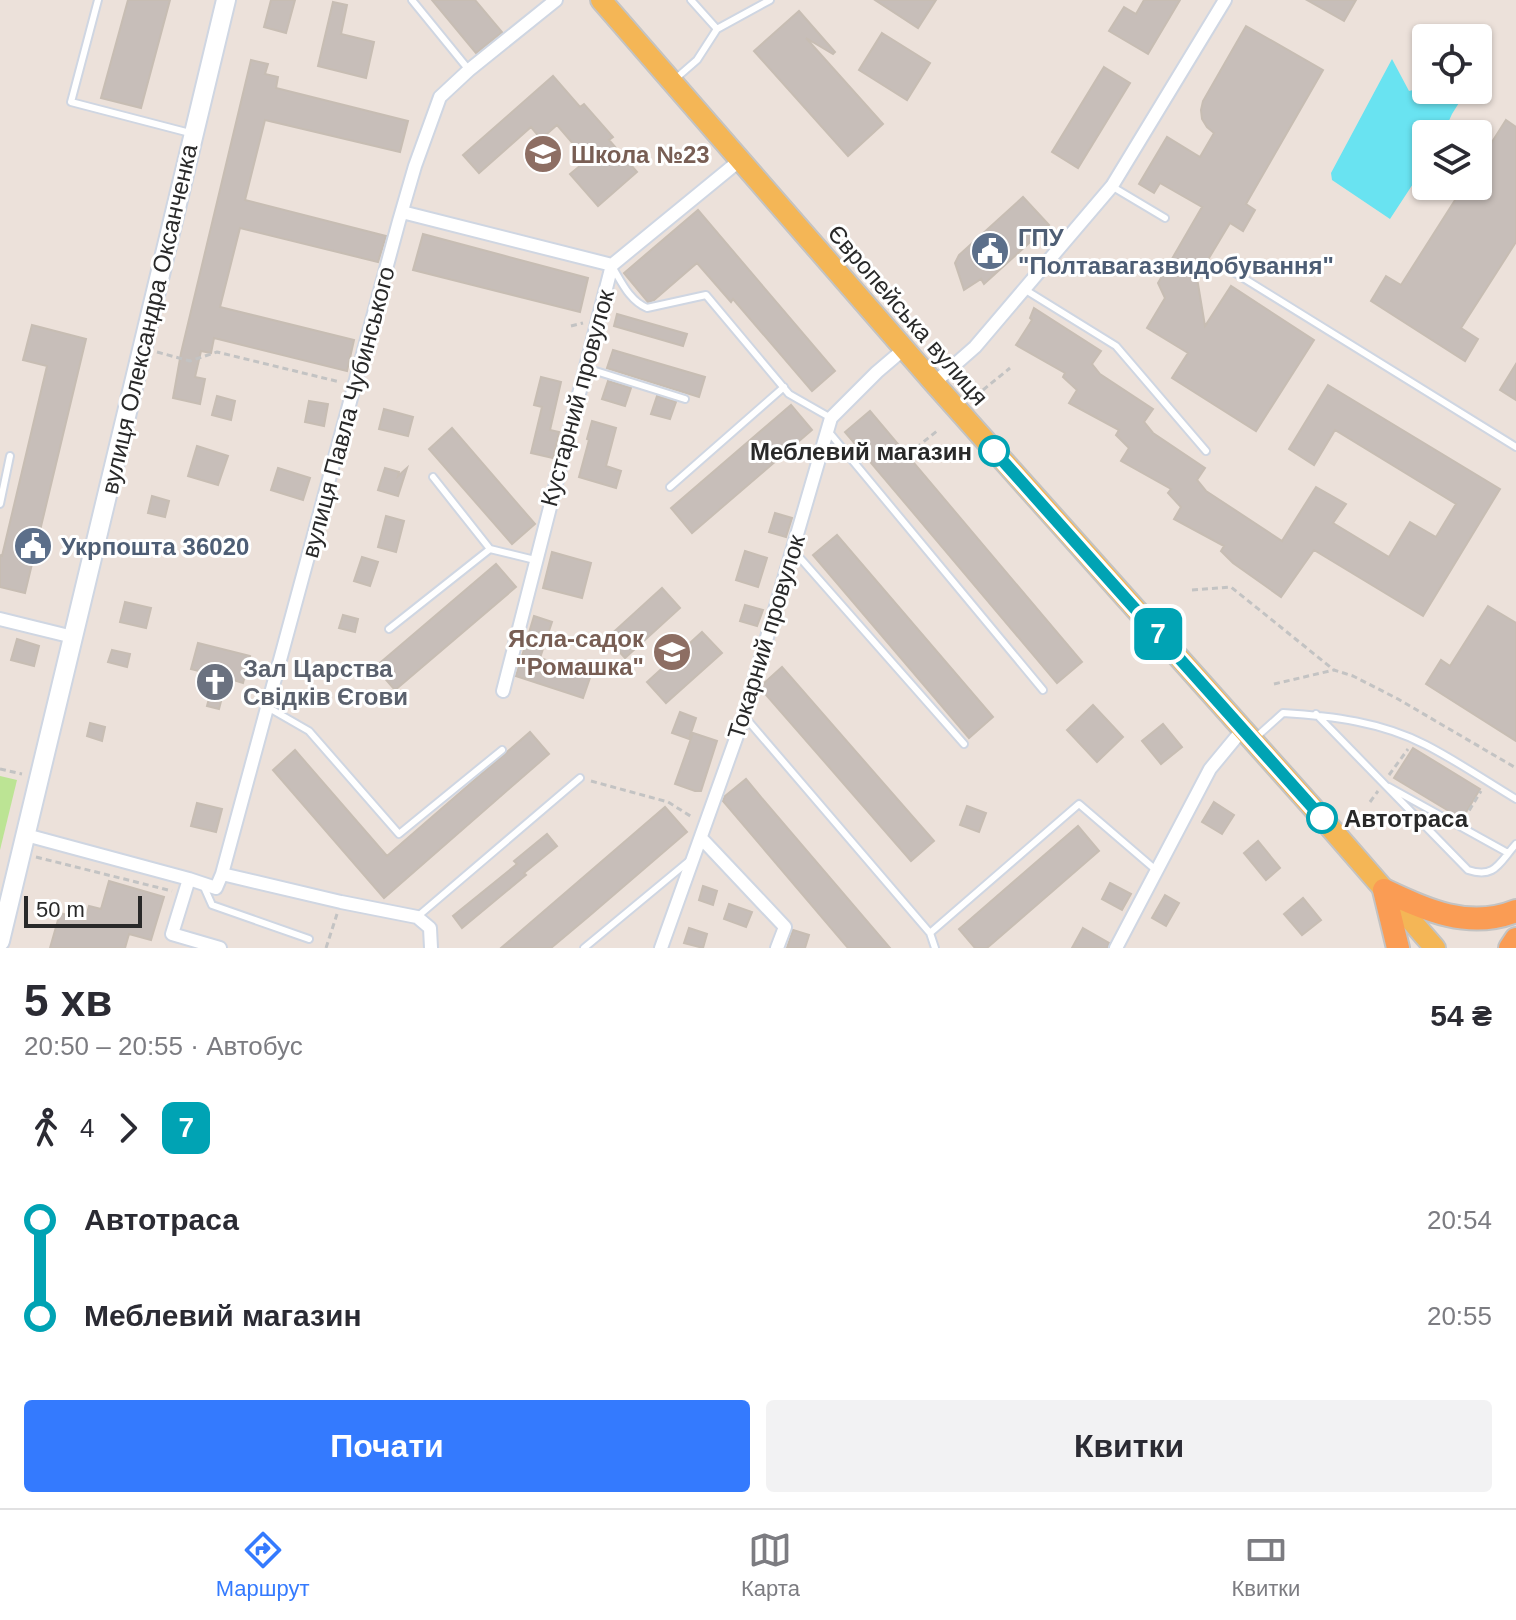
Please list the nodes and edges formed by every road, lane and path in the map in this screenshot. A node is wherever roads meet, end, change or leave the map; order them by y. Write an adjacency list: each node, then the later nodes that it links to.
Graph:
1 (98, 0): 12 (lane)
2 (226, 0): 12 (main road, вулиця Олександра Оксанченка)
3 (412, 0): 10 (lane)
4 (556, 0): 10 (street, вулиця Павла Чубинського)
5 (601, 0): 11 (main road, Європейська вулиця)
6 (691, 0): 9 (lane)
7 (770, 0): 9 (lane)
8 (1225, 0): 14 (street)
9 (717, 29): 11 (lane)
10 (469, 70): 15 (street, вулиця Павла Чубинського)
11 (672, 82): 13 (main road, Європейська вулиця)
12 (193, 134): 44 (main road, вулиця Олександра Оксанченка)
13 (739, 161): 17 (street, Кустарний провулок); 20 (main road, Європейська вулиця)
14 (1112, 186): 16 (lane); 19 (street)
15 (402, 212): 17 (street); 25 (street, вулиця Павла Чубинського)
16 (1165, 218)
17 (612, 265): 22 (street, Кустарний провулок); 26 (lane)
18 (1232, 271): 31 (lane)
19 (1024, 289): 24 (street); 33 (lane)
20 (904, 349): 24 (main road, Європейська вулиця); 29 (street, Токарний провулок)
21 (156, 352): 25 (path)
22 (586, 368): 28 (lane); 40 (street, Кустарний провулок)
23 (1010, 368): 27 (path)
24 (934, 383): 52 (main road, Європейська вулиця)
25 (355, 386): 49 (street, вулиця Павла Чубинського)
26 (784, 387): 29 (lane); 36 (lane)
27 (983, 390)
28 (685, 399)
29 (829, 424): 39 (street, Токарний провулок); 47 (lane)
30 (937, 431): 32 (path)
31 (1516, 447)
32 (916, 448)
33 (1206, 451)
34 (10, 456): 37 (lane)
35 (433, 477): 38 (lane)
36 (670, 487)
37 (0, 502)
38 (490, 549): 40 (lane); 43 (lane)
39 (793, 550): 51 (street, Токарний провулок); 53 (lane)
40 (535, 560): 48 (street, Кустарний провулок)
41 (1192, 590): 45 (path)
42 (0, 619): 44 (street)
43 (389, 629)
44 (73, 637): 66 (main road, вулиця Олександра Оксанченка)
45 (1334, 670): 46 (path); 56 (path)
46 (1274, 684)
47 (1043, 690)
48 (503, 691)
49 (269, 708): 55 (lane); 73 (street, вулиця Павла Чубинського)
50 (1316, 714): 52 (lane); 60 (lane); 62 (lane)
51 (744, 716): 64 (street, Токарний провулок); 81 (lane)
52 (1248, 735): 72 (street); 76 (main road, Європейська вулиця)
53 (964, 744)
54 (1411, 745): 60 (path)
55 (502, 750)
56 (1516, 768)
57 (0, 769): 58 (path)
58 (22, 774)
59 (580, 778): 64 (path); 80 (lane)
60 (1383, 784): 63 (path); 65 (lane); 69 (lane)
61 (1482, 789): 65 (path)
62 (1516, 799)
63 (1370, 802)
64 (706, 825): 67 (street, Токарний провулок)
65 (1460, 826): 69 (lane)
66 (26, 835): 74 (street); 84 (main road, вулиця Олександра Оксанченка)
67 (702, 839): 71 (street, Токарний провулок); 90 (street)
68 (1516, 844): 69 (lane)
69 (1508, 853)
70 (32, 856): 77 (path)
71 (695, 856): 88 (lane); 89 (street, Токарний провулок)
72 (1157, 871): 81 (lane); 92 (street)
73 (222, 874): 75 (street); 78 (street)
74 (189, 879): 75 (street); 77 (street)
75 (202, 883): 82 (lane)
76 (1384, 890): 79 (highway); 93 (highway); 94 (main road, Європейська вулиця)
77 (184, 894): 85 (street)
78 (341, 902): 80 (street); 86 (path)
79 (1516, 911)
80 (417, 917): 87 (street)
81 (930, 933): 91 (lane)
82 (309, 939)
83 (1516, 939): 95 (highway)
84 (0, 941)
85 (220, 948)
86 (326, 948)
87 (431, 948)
88 (584, 948)
89 (661, 948)
90 (777, 948)
91 (935, 948)
92 (1116, 948)
93 (1398, 948)
94 (1435, 948)
95 (1510, 948)

